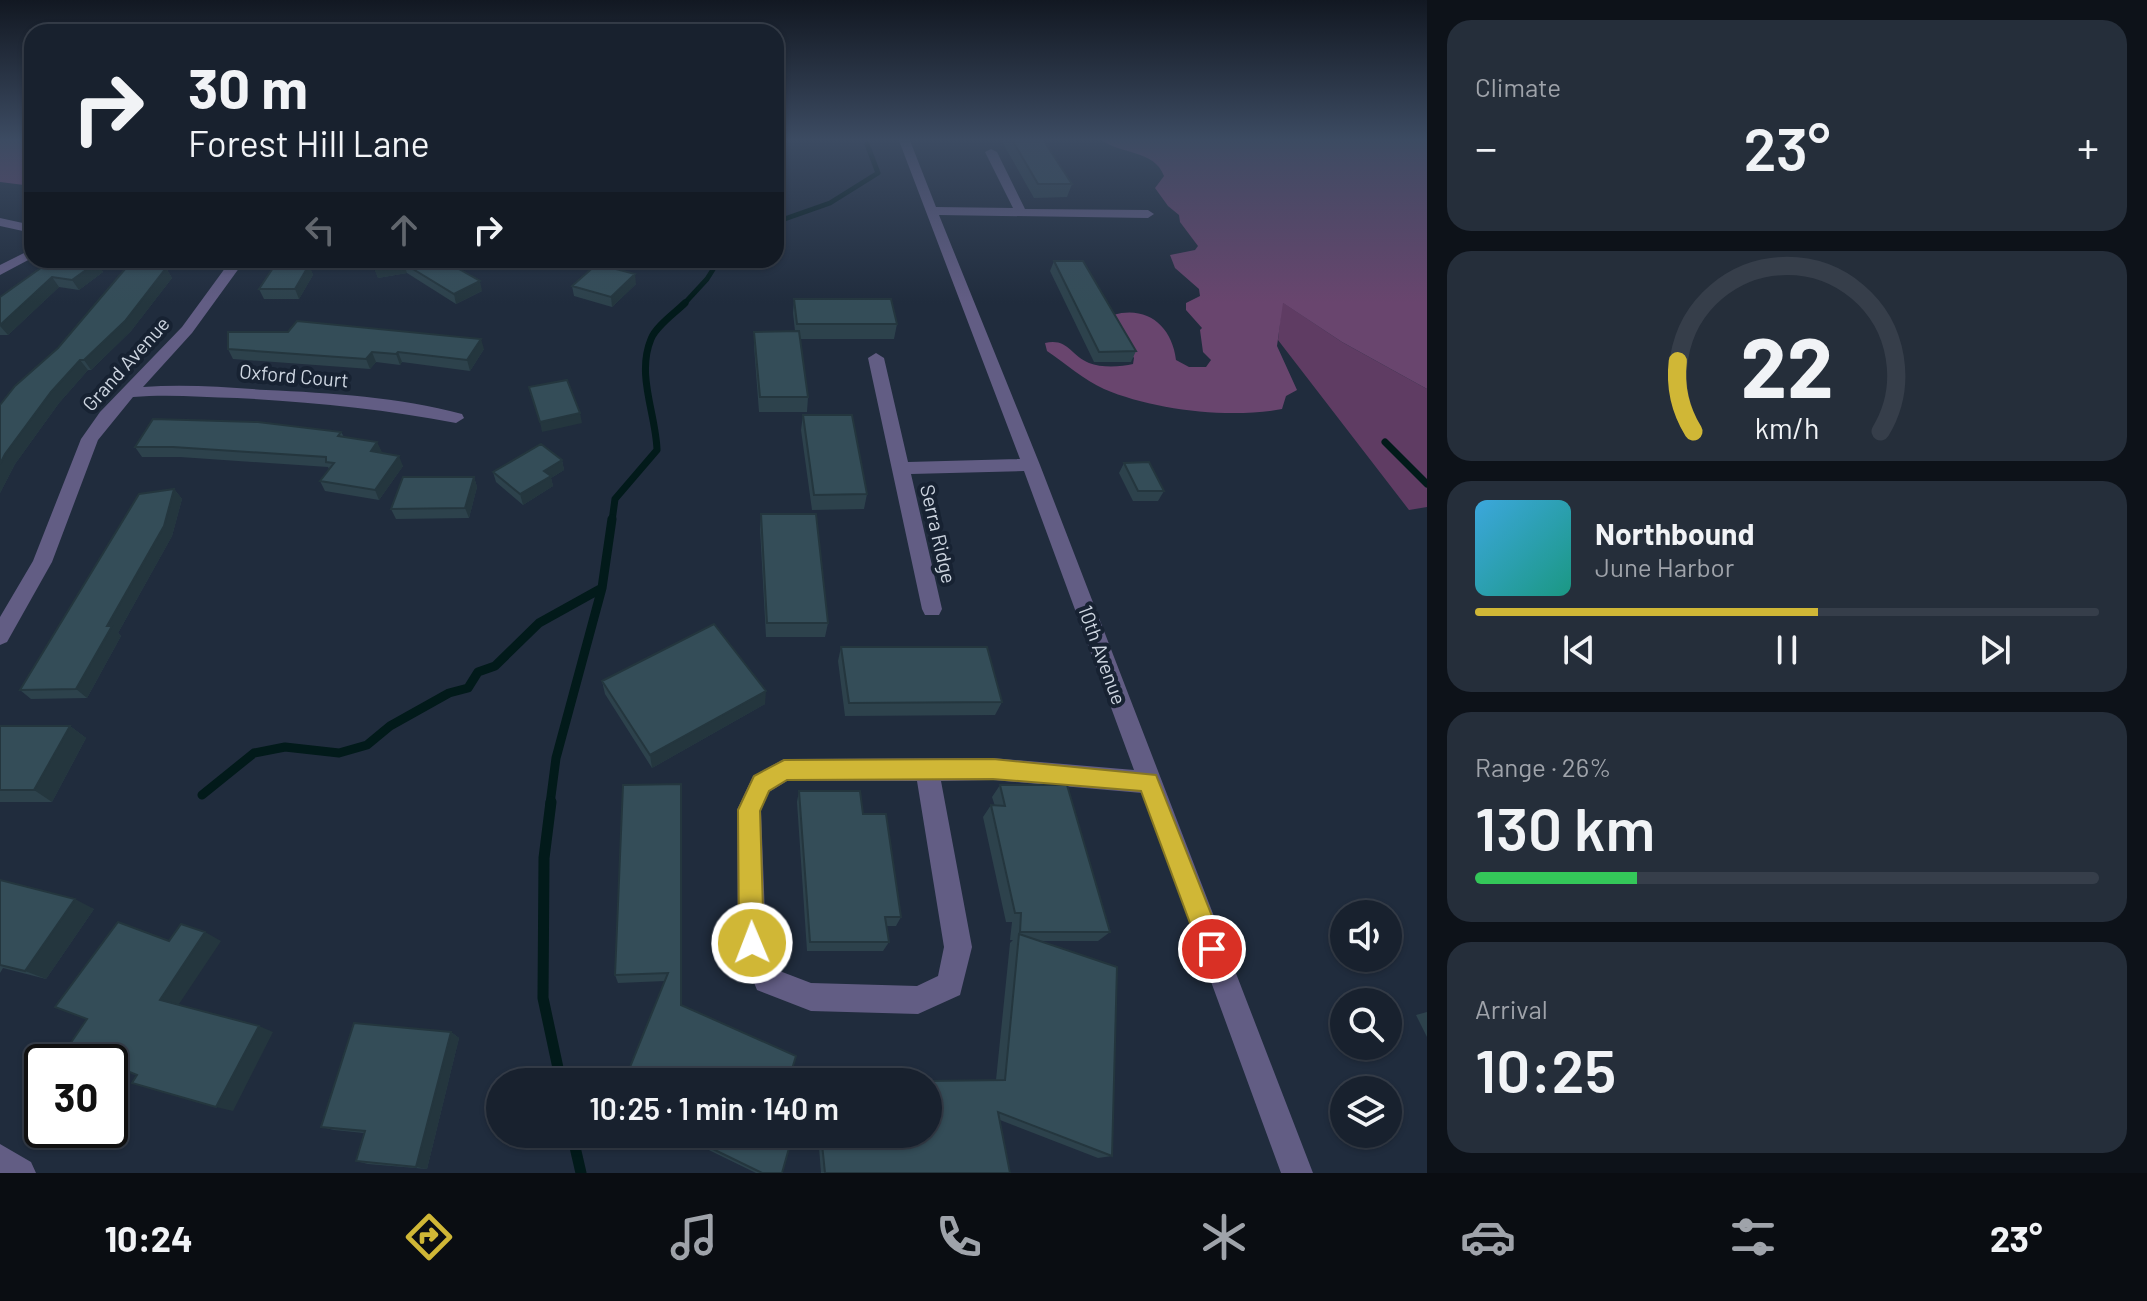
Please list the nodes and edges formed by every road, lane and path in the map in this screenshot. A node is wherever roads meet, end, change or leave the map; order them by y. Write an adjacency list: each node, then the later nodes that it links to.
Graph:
1 (923, 193): 3 (street, 10th Avenue)
2 (1011, 193): 4 (street)
3 (930, 211): 4 (street); 14 (street, 10th Avenue)
4 (1021, 212): 5 (street)
5 (1148, 214)
6 (0, 222): 7 (street)
7 (24, 227)
8 (24, 258): 10 (street)
9 (232, 268): 12 (street, Grand Avenue)
10 (0, 271)
11 (876, 358): 15 (street, Serra Ridge)
12 (127, 393): 13 (street, Oxford Court); 17 (street, Grand Avenue)
13 (456, 418)
14 (1031, 465): 15 (street, Serra Ridge); 19 (street, 10th Avenue)
15 (901, 468): 16 (street, Serra Ridge)
16 (932, 609)
17 (0, 636)
18 (927, 770): 18 (street); 19 (street)
19 (1149, 782): 22 (street, 10th Avenue)
20 (0, 1160): 21 (street)
21 (20, 1173)
22 (1297, 1173)

